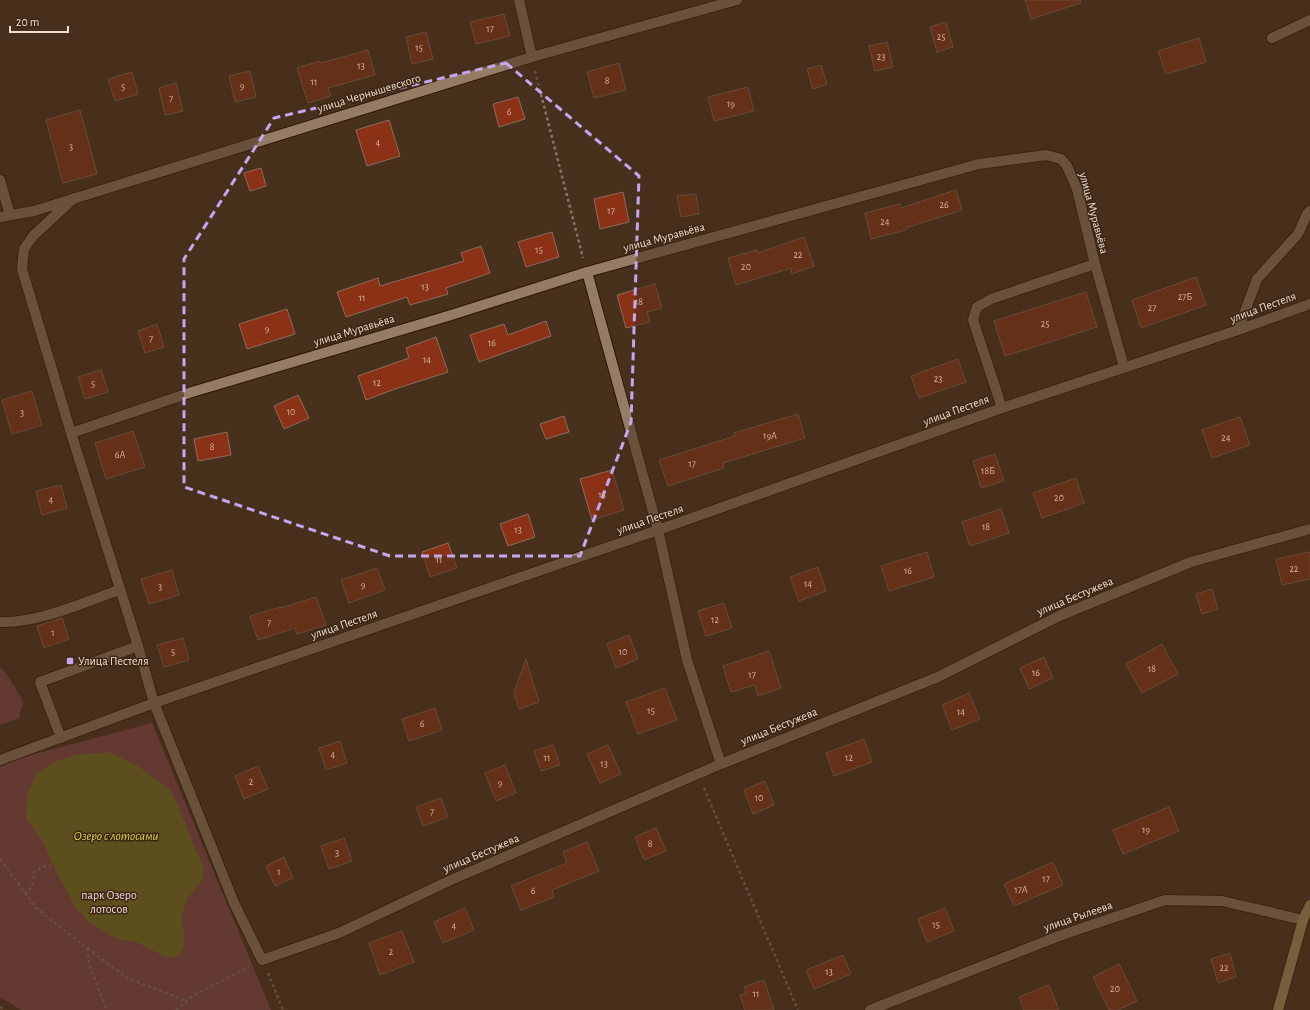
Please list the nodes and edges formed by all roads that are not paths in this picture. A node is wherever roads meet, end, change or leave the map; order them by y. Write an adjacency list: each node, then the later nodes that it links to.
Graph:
1 (519, 0): 5 (street)
2 (737, 0): 5 (street, улица Чернышевского)
3 (1310, 20): 4 (street)
4 (1272, 38)
5 (532, 57): 7 (street, улица Чернышевского)
6 (0, 180): 9 (street)
7 (74, 198): 9 (street, улица Чернышевского); 16 (street)
8 (1310, 211): 13 (street)
9 (5, 216)
10 (1095, 264): 11 (street, улица Муравьёва); 14 (street, улица Муравьёва); 15 (street)
11 (587, 272): 16 (street, улица Муравьёва); 17 (street)
12 (1310, 304): 13 (street, улица Пестеля)
13 (1238, 330): 14 (street, улица Пестеля)
14 (1124, 367): 15 (street, улица Пестеля)
15 (1002, 408): 17 (street, улица Пестеля)
16 (71, 433): 19 (street)
17 (658, 530): 22 (street, улица Пестеля); 25 (street)
18 (1310, 530): 25 (street, улица Бестужева)
19 (119, 590): 20 (street); 21 (street)
20 (0, 622)
21 (138, 646): 22 (street); 23 (street)
22 (154, 703): 23 (street, улица Пестеля); 25 (street, улица Бестужева)
23 (61, 738): 24 (street, улица Пестеля)
24 (0, 760)
25 (721, 764)
26 (1310, 904): 27 (main road)
27 (1303, 920): 28 (street, улица Рылеева); 29 (main road)
28 (870, 1010)
29 (1278, 1010)

